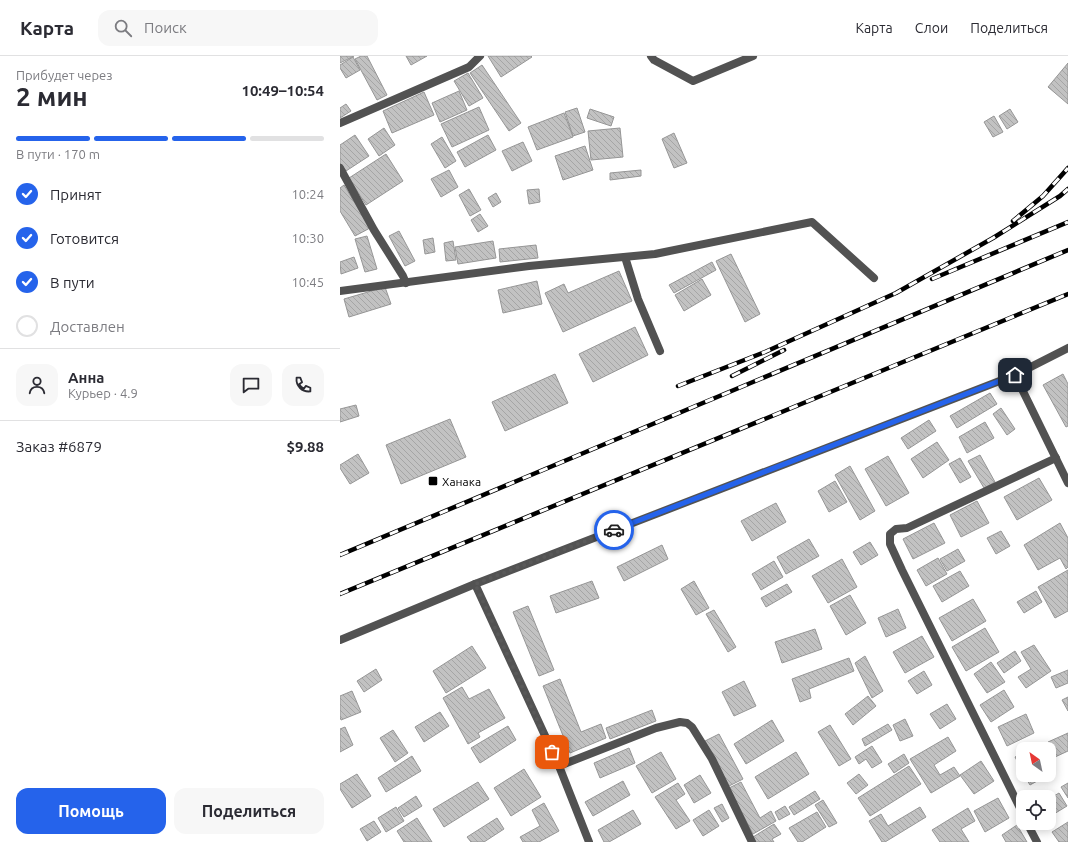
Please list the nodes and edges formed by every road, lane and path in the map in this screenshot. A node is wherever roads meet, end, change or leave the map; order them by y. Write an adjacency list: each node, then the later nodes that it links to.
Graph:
1 (480, 56): 4 (street)
2 (651, 56): 3 (street)
3 (753, 56)
4 (340, 123)
5 (340, 168): 8 (street)
6 (625, 257): 7 (street); 8 (street); 11 (street)
7 (874, 278)
8 (406, 283): 9 (street)
9 (340, 291)
10 (1068, 348): 12 (street)
11 (660, 351)
12 (1015, 375): 13 (street); 15 (street)
13 (1056, 458): 14 (street); 18 (street)
14 (1068, 483)
15 (475, 584): 16 (street); 17 (street)
16 (340, 640)
17 (559, 766): 20 (street); 21 (street)
18 (1016, 800)
19 (1031, 830): 22 (street)
20 (589, 842)
21 (752, 842)
22 (1037, 842)

